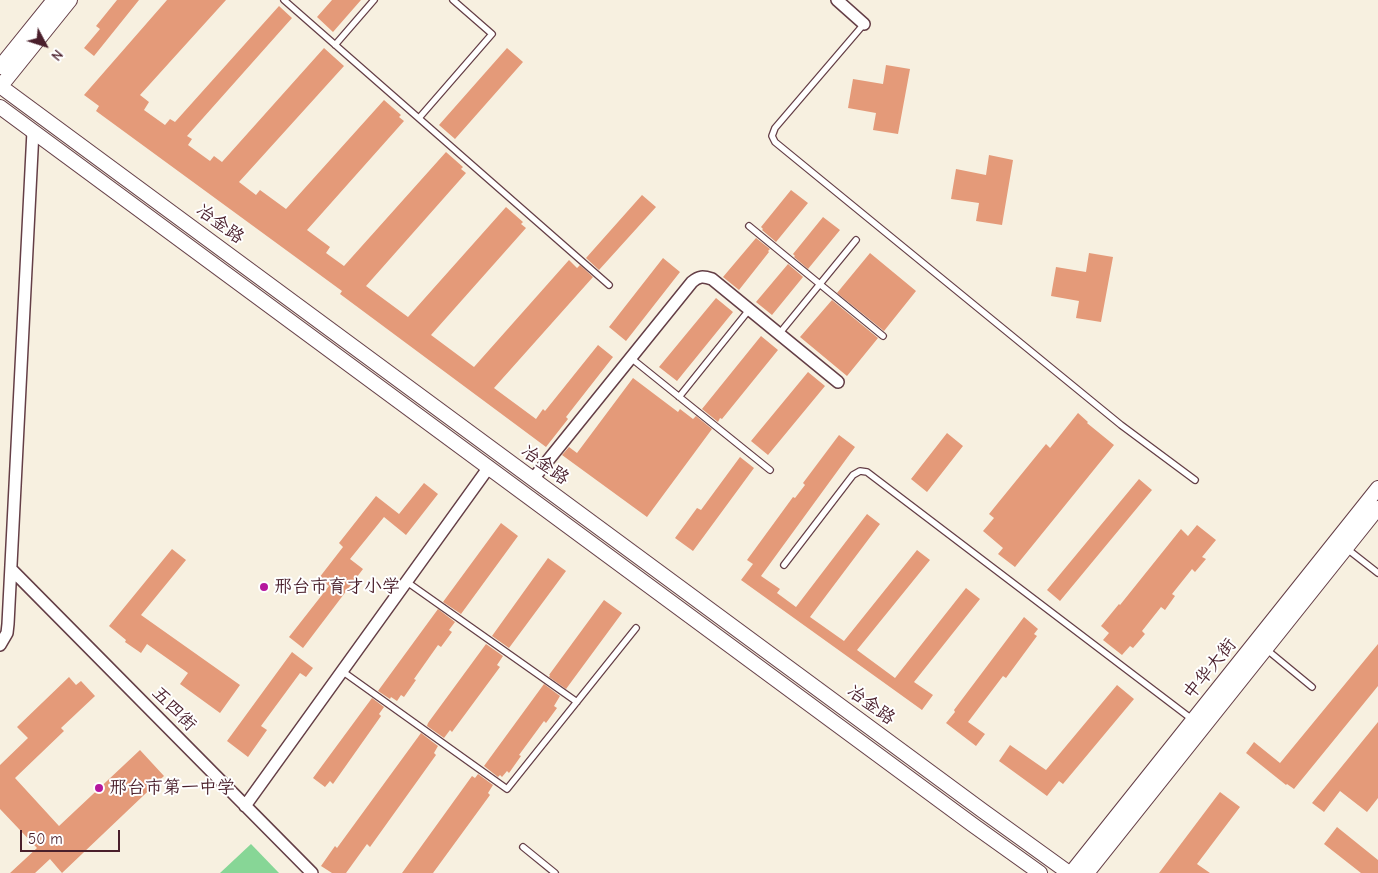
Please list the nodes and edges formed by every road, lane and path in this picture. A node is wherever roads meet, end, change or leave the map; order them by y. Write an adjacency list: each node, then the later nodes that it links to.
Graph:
1 (54, 0): 9 (street)
2 (70, 0): 10 (street)
3 (284, 0): 8 (lane)
4 (374, 0): 8 (lane)
5 (453, 0): 12 (lane)
6 (837, 0): 7 (street)
7 (864, 24): 27 (lane)
8 (335, 45): 12 (lane)
9 (0, 67)
10 (0, 86): 26 (street, 冶金路)
11 (0, 107): 13 (street, 冶金路)
12 (419, 118): 17 (lane)
13 (33, 131): 24 (street, 冶金路); 32 (street)
14 (749, 226): 16 (lane)
15 (856, 240): 16 (lane)
16 (820, 284): 19 (lane); 20 (lane)
17 (609, 285)
18 (749, 310): 19 (street); 21 (street); 23 (lane)
19 (779, 334): 22 (street)
20 (883, 336)
21 (631, 358): 23 (lane); 26 (street)
22 (838, 382)
23 (679, 396): 25 (lane)
24 (489, 468): 34 (street); 46 (street, 冶金路)
25 (770, 470)
26 (533, 479): 47 (street, 冶金路)
27 (1195, 480)
28 (1378, 488): 41 (street, 中华大街)
29 (1378, 508): 30 (street, 中华大街)
30 (1346, 548): 33 (lane); 37 (street, 中华大街)
31 (784, 565): 41 (lane)
32 (11, 569): 36 (street); 42 (street, 五四街)
33 (1378, 573)
34 (407, 582): 38 (street); 40 (lane)
35 (636, 628): 40 (lane)
36 (0, 646)
37 (1265, 649): 39 (lane); 48 (street, 中华大街)
38 (342, 671): 40 (lane); 42 (street)
39 (1312, 687)
40 (577, 702)
41 (1193, 720): 47 (street, 中华大街)
42 (245, 806): 44 (street, 五四街)
43 (523, 846): 45 (lane)
44 (312, 873)
45 (555, 873)
46 (1040, 873)
47 (1070, 873)
48 (1087, 873)

